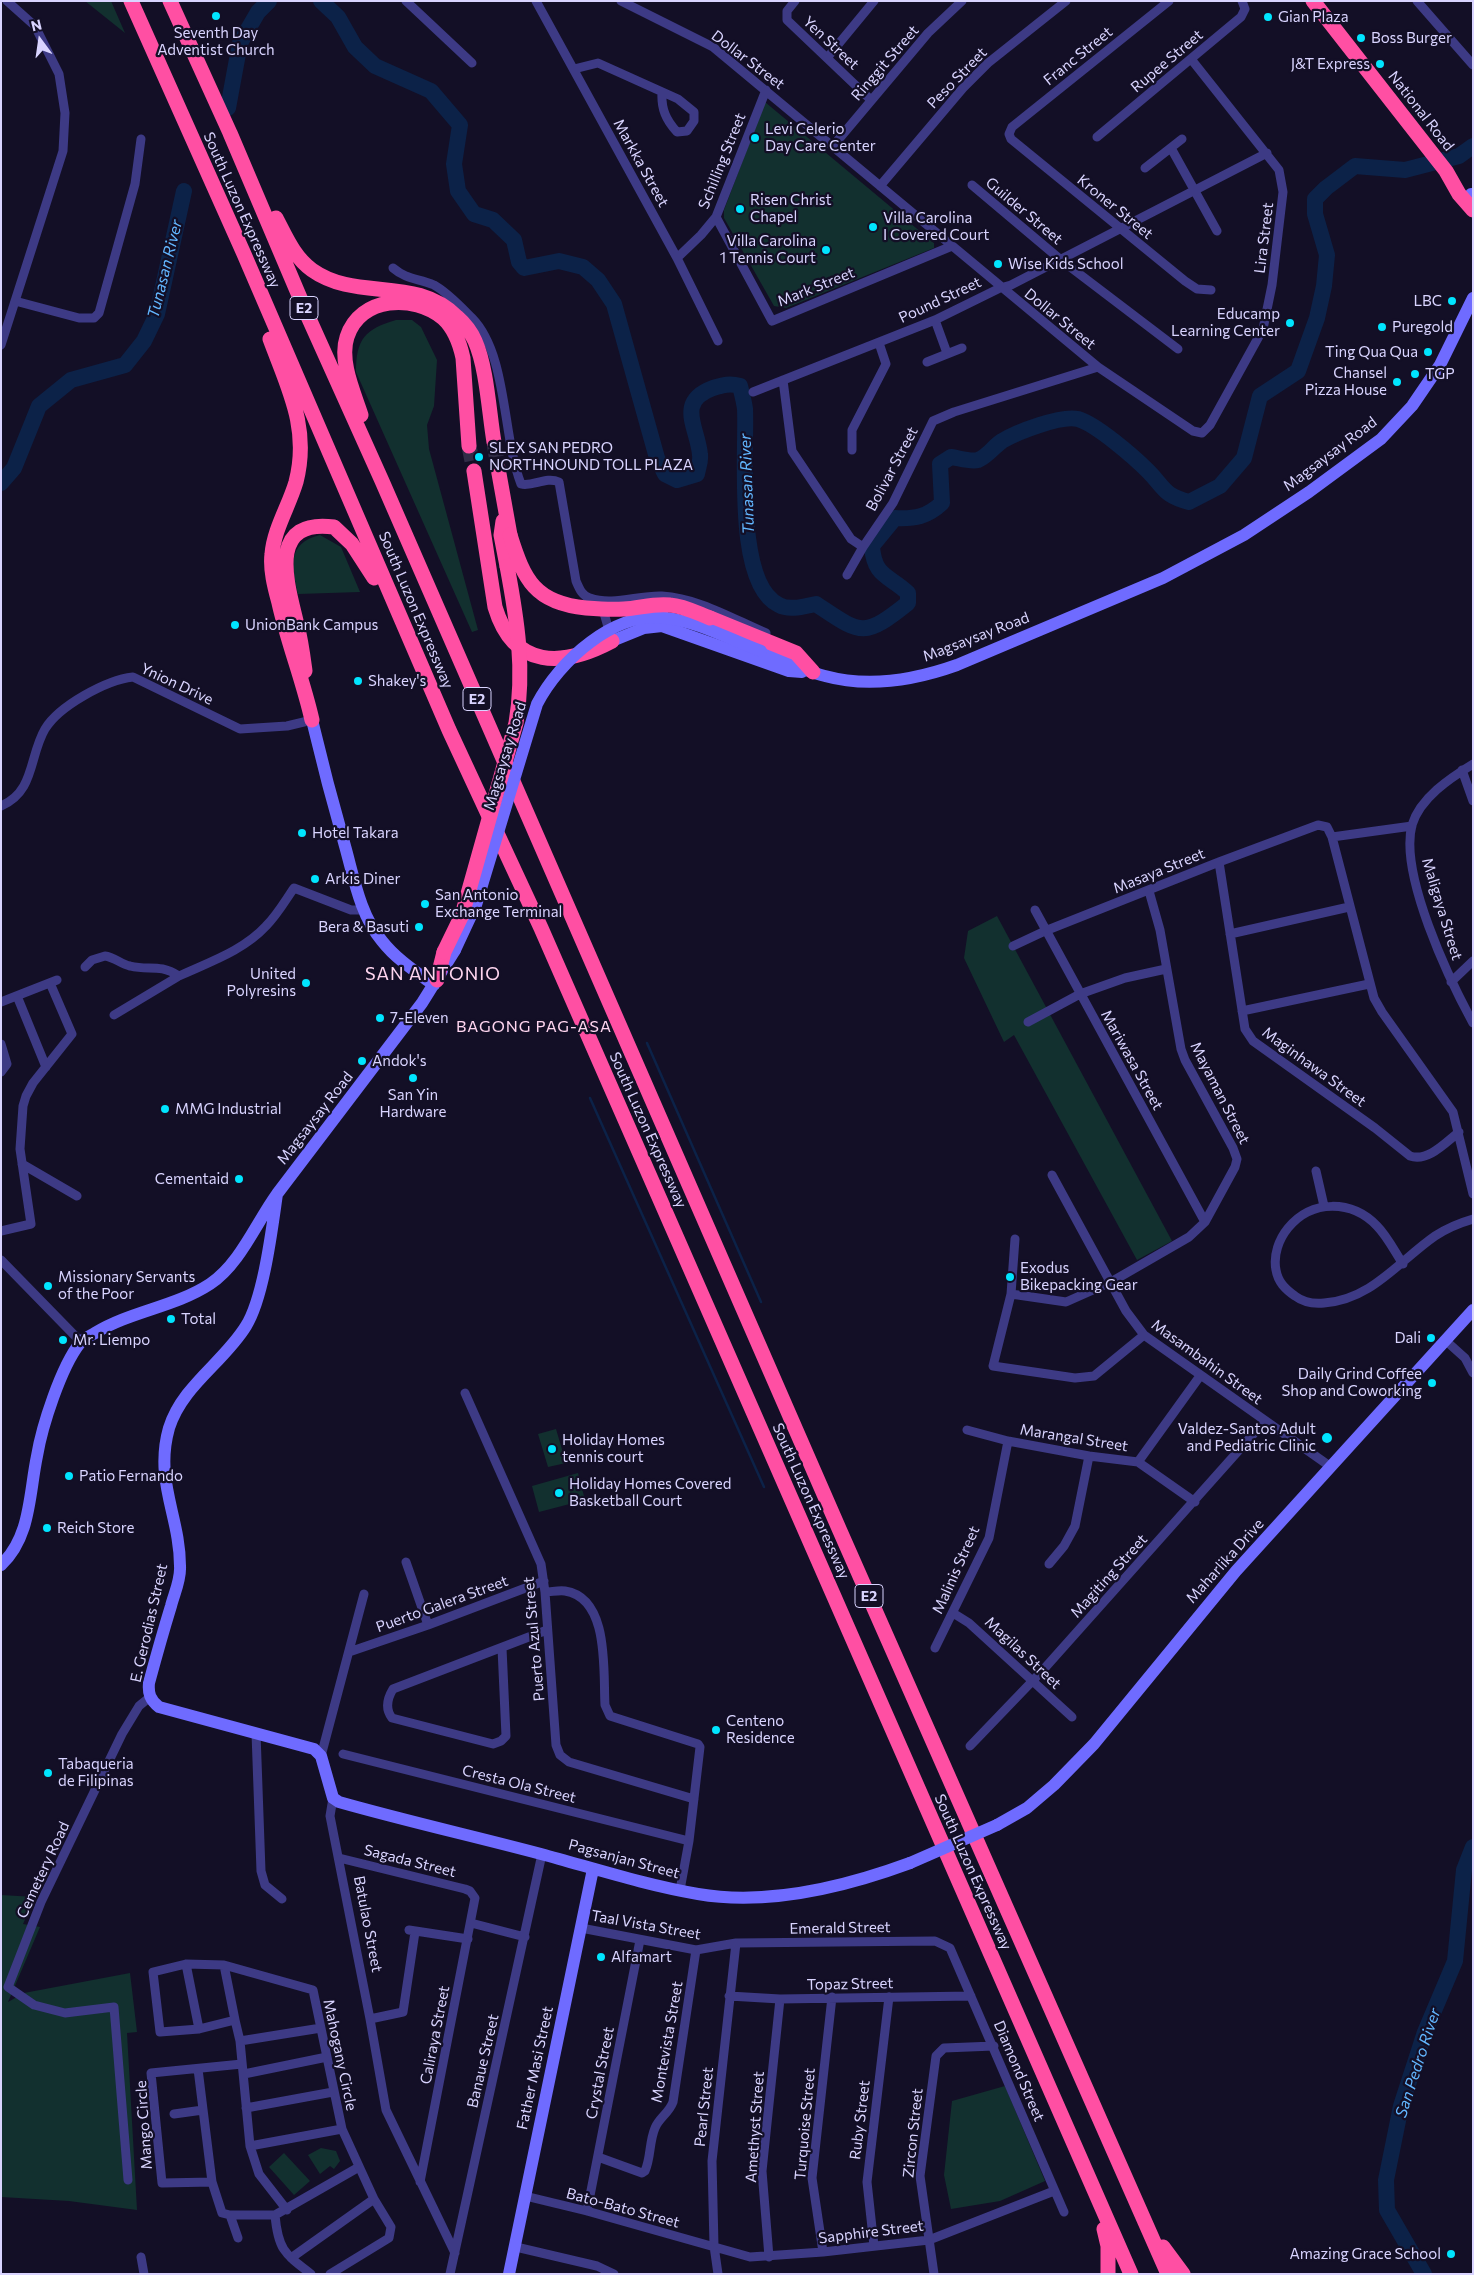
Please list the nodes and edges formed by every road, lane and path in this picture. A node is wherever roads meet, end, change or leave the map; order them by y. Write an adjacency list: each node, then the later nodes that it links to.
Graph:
1 (6, 1): 49 (street)
2 (130, 1): 42 (highway, South Luzon Expressway / E2)
3 (170, 1): 23 (highway, South Luzon Expressway / E2)
4 (406, 1): 17 (street)
5 (536, 1): 19 (street, Markka Street)
6 (621, 1): 20 (street, Dollar Street)
7 (795, 1): 15 (street, Yen Street)
8 (874, 1): 15 (street)
9 (962, 1): 22 (street, Ringgit Street)
10 (1066, 1): 34 (street, Peso Street)
11 (1169, 1): 24 (street, Franc Street)
12 (1242, 1): 16 (street, Rupee Street)
13 (1313, 1): 32 (highway, National Road)
14 (1417, 1): 18 (street)
15 (827, 58): 22 (street, Yen Street)
16 (1191, 59): 25 (street, Rupee Street); 30 (street, Lira Street)
17 (472, 63)
18 (1473, 65)
19 (574, 69): 21 (street); 43 (street, Markka Street)
20 (766, 90): 28 (street, Dollar Street); 38 (street, Schilling Street)
21 (662, 92): 21 (street)
22 (871, 100): 28 (street, Ringgit Street)
23 (230, 133): 62 (highway); 67 (highway, South Luzon Expressway / E2)
24 (1009, 134): 39 (street, Kroner Street)
25 (1097, 137)
26 (141, 139): 49 (street)
27 (1182, 139): 29 (street)
28 (833, 146): 34 (street, Dollar Street)
29 (1170, 148): 31 (street); 35 (street)
30 (1267, 153): 35 (street, Pound Street); 61 (street, Lira Street)
31 (1144, 168)
32 (1446, 171): 36 (highway); 37 (highway)
33 (972, 185): 44 (street, Guilder Street)
34 (880, 186): 41 (street, Dollar Street)
35 (1194, 190): 39 (street, Pound Street); 40 (street)
36 (1472, 195)
37 (1473, 210)
38 (716, 217): 41 (street, Mark Street); 43 (street, Schilling Street)
39 (1119, 229): 44 (street, Pound Street); 47 (street, Kroner Street)
40 (1217, 231)
41 (952, 246): 46 (street, Dollar Street)
42 (244, 254): 72 (highway, South Luzon Expressway / E2); 75 (highway)
43 (677, 258): 51 (street, Markka Street)
44 (1062, 260): 46 (street, Pound Street); 55 (street, Guilder Street)
45 (393, 268): 71 (street)
46 (1000, 288): 50 (street, Pound Street); 58 (street, Dollar Street)
47 (1211, 290)
48 (1473, 298): 74 (street, Magsaysay Road)
49 (15, 301): 53 (street)
50 (934, 320): 52 (street, Pound Street); 56 (street)
51 (718, 341)
52 (879, 343): 59 (street, Pound Street); 64 (street)
53 (1, 345)
54 (962, 348): 56 (street)
55 (1178, 349)
56 (947, 354): 57 (street)
57 (928, 362)
58 (1098, 368): 61 (street, Dollar Street); 69 (street, Bolivar Street)
59 (783, 380): 60 (street, Pound Street); 69 (street)
60 (753, 392)
61 (1202, 433)
62 (494, 442)
63 (469, 446): 67 (highway)
64 (852, 450)
65 (498, 468): 68 (highway)
66 (474, 471): 73 (highway)
67 (382, 481): 207 (highway, South Luzon Expressway / E2)
68 (505, 506): 74 (highway, bridge); 91 (highway, bridge)
69 (863, 547): 70 (street, Bolivar Street)
70 (847, 575)
71 (601, 601): 73 (street); 74 (street)
72 (404, 629): 75 (highway); 200 (highway, South Luzon Expressway / E2)
73 (612, 641): 74 (street)
74 (819, 674): 91 (street, Magsaysay Road, bridge)
75 (308, 701): 76 (highway)
76 (312, 720): 80 (street, Ynion Drive); 86 (street)
77 (1473, 764): 78 (street, Maligaya Street)
78 (1462, 770): 79 (street); 81 (street, Maligaya Street)
79 (1473, 801)
80 (1, 806)
81 (1412, 826): 82 (street); 96 (street, Maligaya Street)
82 (1332, 837): 83 (street, Masaya Street); 85 (street)
83 (1219, 862): 84 (street, Masaya Street); 89 (street, Maginhawa Street)
84 (1149, 891): 88 (street, Masaya Street); 94 (street, Mayaman Street)
85 (1349, 906): 89 (street); 98 (street)
86 (363, 910): 95 (street); 97 (street)
87 (1034, 910): 88 (street, Mariwasa Street)
88 (1045, 931): 90 (street, Masaya Street); 99 (street, Mariwasa Street)
89 (1230, 934): 102 (street, Maginhawa Street)
90 (1013, 946)
91 (450, 951): 97 (highway)
92 (1473, 961): 96 (street)
93 (85, 967): 95 (street)
94 (1166, 969): 99 (street); 118 (street, Mayaman Street)
95 (179, 976): 103 (street)
96 (1450, 982): 105 (street, Maligaya Street)
97 (436, 983): 113 (street, Magsaysay Road)
98 (1369, 984): 102 (street); 109 (street)
99 (1080, 994): 104 (street); 118 (street, Mariwasa Street)
100 (17, 996): 101 (street); 107 (street); 107 (street)
101 (1, 1002)
102 (1242, 1010): 109 (street, Maginhawa Street)
103 (114, 1014)
104 (1028, 1022)
105 (1473, 1023)
106 (1, 1044): 108 (street)
107 (46, 1067): 110 (street)
108 (1, 1072)
109 (1459, 1132): 114 (street)
110 (22, 1164): 115 (street); 119 (street)
111 (1316, 1171): 116 (street)
112 (1052, 1174): 123 (street, Masambahin Street)
113 (277, 1194): 128 (street, Magsaysay Road); 152 (street, E. Gerodias Street)
114 (1473, 1194)
115 (77, 1196)
116 (1324, 1206): 122 (street); 122 (street)
117 (1473, 1219): 122 (street)
118 (1205, 1222): 123 (street, Mayaman Street)
119 (1, 1231)
120 (1015, 1239): 124 (street)
121 (1, 1260): 128 (street)
122 (1403, 1264)
123 (1111, 1282): 124 (street, Mayaman Street); 126 (street, Masambahin Street)
124 (1012, 1294): 126 (street)
125 (1473, 1310): 127 (street, Maharlika Drive)
126 (1144, 1335): 130 (street, Masambahin Street)
127 (1445, 1340): 129 (street); 137 (street, Maharlika Drive)
128 (81, 1342): 141 (street)
129 (1473, 1374)
130 (1200, 1376): 132 (street, Masambahin Street); 136 (street)
131 (465, 1393): 142 (street, Puerto Azul Street)
132 (1265, 1421): 137 (street, Masambahin Street); 138 (street, Magiting Street)
133 (967, 1430): 134 (street, Marangal Street)
134 (1008, 1441): 135 (street, Marangal Street); 145 (street, Malinis Street)
135 (1090, 1456): 136 (street, Marangal Street); 140 (street)
136 (1138, 1462): 138 (street, Marangal Street)
137 (1331, 1467): 163 (street, Maharlika Drive, bridge)
138 (1195, 1502): 151 (street, Magiting Street)
139 (406, 1562): 146 (street)
140 (1048, 1564)
141 (1, 1565)
142 (544, 1581): 143 (street, Puerto Azul Street); 146 (street, Puerto Galera Street)
143 (545, 1592): 147 (street, Puerto Azul Street); 159 (street)
144 (364, 1594): 150 (street)
145 (953, 1613): 149 (street, Malinis Street); 151 (street, Magilas Street)
146 (428, 1625): 150 (street, Puerto Galera Street)
147 (547, 1630): 148 (street); 159 (street, Puerto Azul Street)
148 (502, 1648): 148 (street)
149 (935, 1648)
150 (349, 1652): 157 (street)
151 (1032, 1680): 153 (street, Magilas Street); 155 (street, Magiting Street)
152 (150, 1697): 154 (street, E. Gerodias Street); 201 (street, Cemetery Road)
153 (1072, 1717)
154 (256, 1733): 157 (street, E. Gerodias Street); 167 (street)
155 (970, 1746)
156 (343, 1754): 160 (street, Cresta Ola Street)
157 (321, 1756): 158 (street, Batulao Street)
158 (333, 1798): 161 (street, Pagsanjan Street); 162 (street, Batulao Street)
159 (694, 1799): 160 (street)
160 (689, 1841): 165 (street)
161 (542, 1854): 164 (street, Pagsanjan Street); 170 (street, Banaue Street)
162 (339, 1858): 166 (street, Sagada Street); 183 (street, Batulao Street)
163 (910, 1863): 165 (street, Pagsanjan Street)
164 (592, 1869): 165 (street, Pagsanjan Street); 169 (street, Father Masi Street)
165 (680, 1890)
166 (473, 1894): 168 (street, Caliraya Street)
167 (282, 1899)
168 (472, 1923): 170 (street); 171 (street, Caliraya Street)
169 (581, 1928): 172 (street, Taal Vista Street); 205 (street, Father Masi Street)
170 (525, 1937): 219 (street, Banaue Street)
171 (468, 1939): 183 (street); 203 (street, Caliraya Street)
172 (640, 1940): 175 (street, Taal Vista Street); 198 (street, Crystal Street)
173 (736, 1943): 174 (street, Emerald Street); 175 (street, Taal Vista Street); 178 (street, Pearl Street)
174 (943, 1943): 179 (street, Diamond Street)
175 (696, 1950): 198 (street, Montevista Street)
176 (186, 1964): 177 (street, Mahogany Circle); 186 (street); 186 (street, Mahogany Circle)
177 (224, 1964): 184 (street); 185 (street, Mahogany Circle)
178 (730, 1996): 182 (street, Topaz Street); 215 (street, Pearl Street)
179 (971, 1996): 180 (street, Topaz Street); 188 (street, Diamond Street)
180 (889, 1997): 181 (street, Topaz Street); 216 (street, Ruby Street)
181 (832, 1998): 182 (street, Topaz Street); 218 (street, Turquoise Street)
182 (780, 1999): 221 (street, Amethyst Street)
183 (370, 2019): 203 (street, Batulao Street)
184 (234, 2020): 186 (street); 187 (street)
185 (321, 2028): 187 (street); 189 (street, Mahogany Circle)
186 (199, 2029)
187 (240, 2041): 191 (street)
188 (994, 2046): 204 (street, Diamond Street); 214 (street, Zircon Street)
189 (327, 2057): 191 (street, Mango Circle); 192 (street, Mahogany Circle)
190 (198, 2069): 191 (street, Mango Circle); 194 (street); 202 (street, Mango Circle)
191 (243, 2069): 193 (street)
192 (333, 2092): 193 (street); 196 (street, Mahogany Circle)
193 (246, 2108): 197 (street)
194 (203, 2110): 195 (street); 202 (street)
195 (174, 2114)
196 (342, 2129): 197 (street); 199 (street, Mahogany Circle)
197 (250, 2146): 208 (street)
198 (598, 2156): 209 (street, Crystal Street)
199 (359, 2167): 206 (street, Mahogany Circle); 208 (street)
200 (1087, 2172): 231 (highway); 232 (highway, South Luzon Expressway / E2)
201 (128, 2180)
202 (212, 2182): 211 (street)
203 (420, 2182): 219 (street, Batulao Street)
204 (1054, 2191): 210 (street, Diamond Street); 214 (street, Sapphire Street)
205 (526, 2196): 209 (street, Bato-Bato Street); 217 (street, Father Masi Street)
206 (374, 2199): 222 (street); 225 (street, Mahogany Circle)
207 (1136, 2200): 233 (highway, South Luzon Expressway / E2); 234 (highway)
208 (287, 2210): 212 (street)
209 (588, 2211): 215 (street, Bato-Bato Street)
210 (1064, 2212)
211 (230, 2215): 212 (street); 213 (street)
212 (275, 2215): 222 (street)
213 (238, 2238)
214 (929, 2240): 216 (street, Sapphire Street); 230 (street, Zircon Street)
215 (714, 2246): 221 (street, Sapphire Street); 229 (street, Pearl Street)
216 (874, 2246): 218 (street, Sapphire Street)
217 (516, 2247): 227 (street, Father Masi Street); 228 (street)
218 (823, 2252): 221 (street, Sapphire Street)
219 (454, 2253): 226 (street, Banaue Street)
220 (141, 2257): 223 (street)
221 (769, 2257)
222 (291, 2258): 224 (street)
223 (144, 2274)
224 (311, 2274)
225 (330, 2274)
226 (450, 2274)
227 (509, 2274)
228 (614, 2274)
229 (718, 2274)
230 (934, 2274)
231 (1108, 2274)
232 (1131, 2274)
233 (1168, 2274)
234 (1183, 2274)

